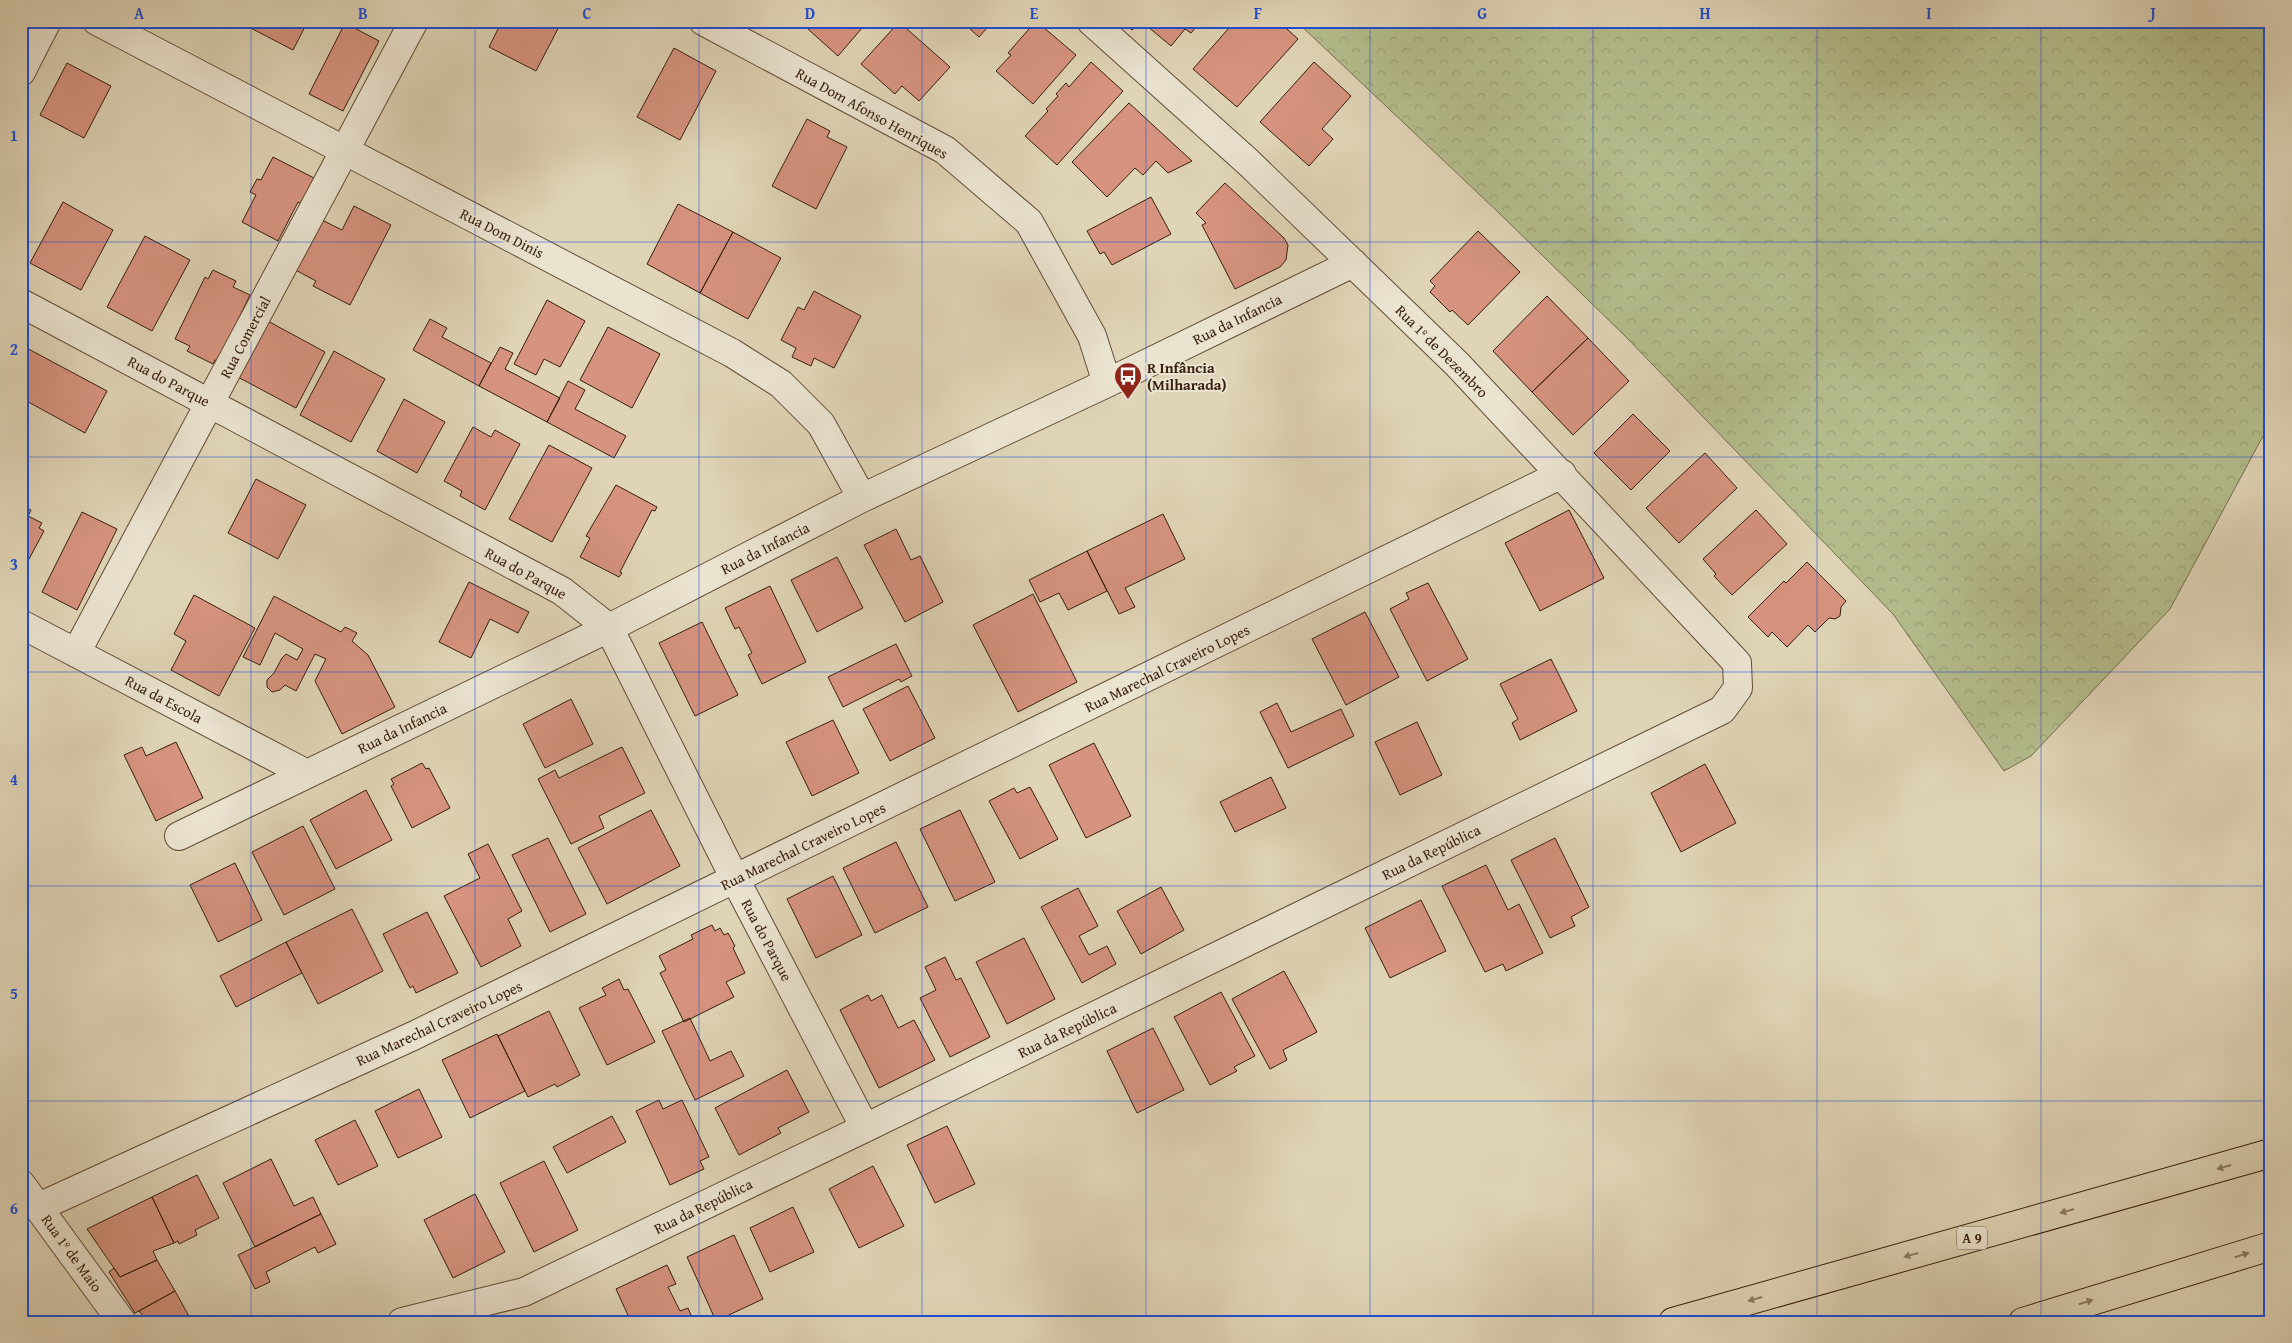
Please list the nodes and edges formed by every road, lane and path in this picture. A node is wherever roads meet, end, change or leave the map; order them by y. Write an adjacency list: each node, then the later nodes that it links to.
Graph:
1 (47, 21): 6 (street)
2 (96, 21): 7 (street, Rua Dom Dinis)
3 (414, 21): 7 (street, Rua Comercial)
4 (704, 21): 10 (street, Rua Dom Afonso Henriques)
5 (1091, 21): 8 (street, Rua 1º de Dezembro)
6 (21, 72)
7 (346, 152): 11 (street, Rua Comercial); 13 (street, Rua Dom Dinis)
8 (1353, 263): 10 (street, Rua da Infancia); 12 (street, Rua 1º de Dezembro)
9 (21, 302): 11 (street, Rua do Parque)
10 (1107, 383): 13 (street, Rua da Infancia)
11 (210, 403): 15 (street, Rua do Parque); 16 (street, Rua Comercial)
12 (1562, 474): 17 (street, Rua 1º de Dezembro); 20 (street, Rua Marechal Craveiro Lopes)
13 (862, 498): 15 (street, Rua da Infancia)
14 (21, 624): 16 (street, Rua da Escola)
15 (609, 628): 18 (street, Rua da Infancia); 20 (street, Rua do Parque)
16 (76, 653): 18 (street, Rua da Escola)
17 (1722, 710): 21 (street, Rua da República)
18 (307, 774): 19 (street, Rua da Infancia)
19 (179, 836)
20 (735, 879): 21 (street, Rua do Parque); 24 (street, Rua Marechal Craveiro Lopes)
21 (865, 1128): 27 (street, Rua da República)
22 (2271, 1154): 28 (highway, A 9, one-way to 28)
23 (21, 1184): 24 (street, Rua 1º de Maio)
24 (39, 1208): 26 (street, Rua 1º de Maio)
25 (2271, 1246): 29 (highway, one-way to 25)
26 (122, 1322)
27 (402, 1322)
28 (1673, 1322)
29 (2023, 1322)

